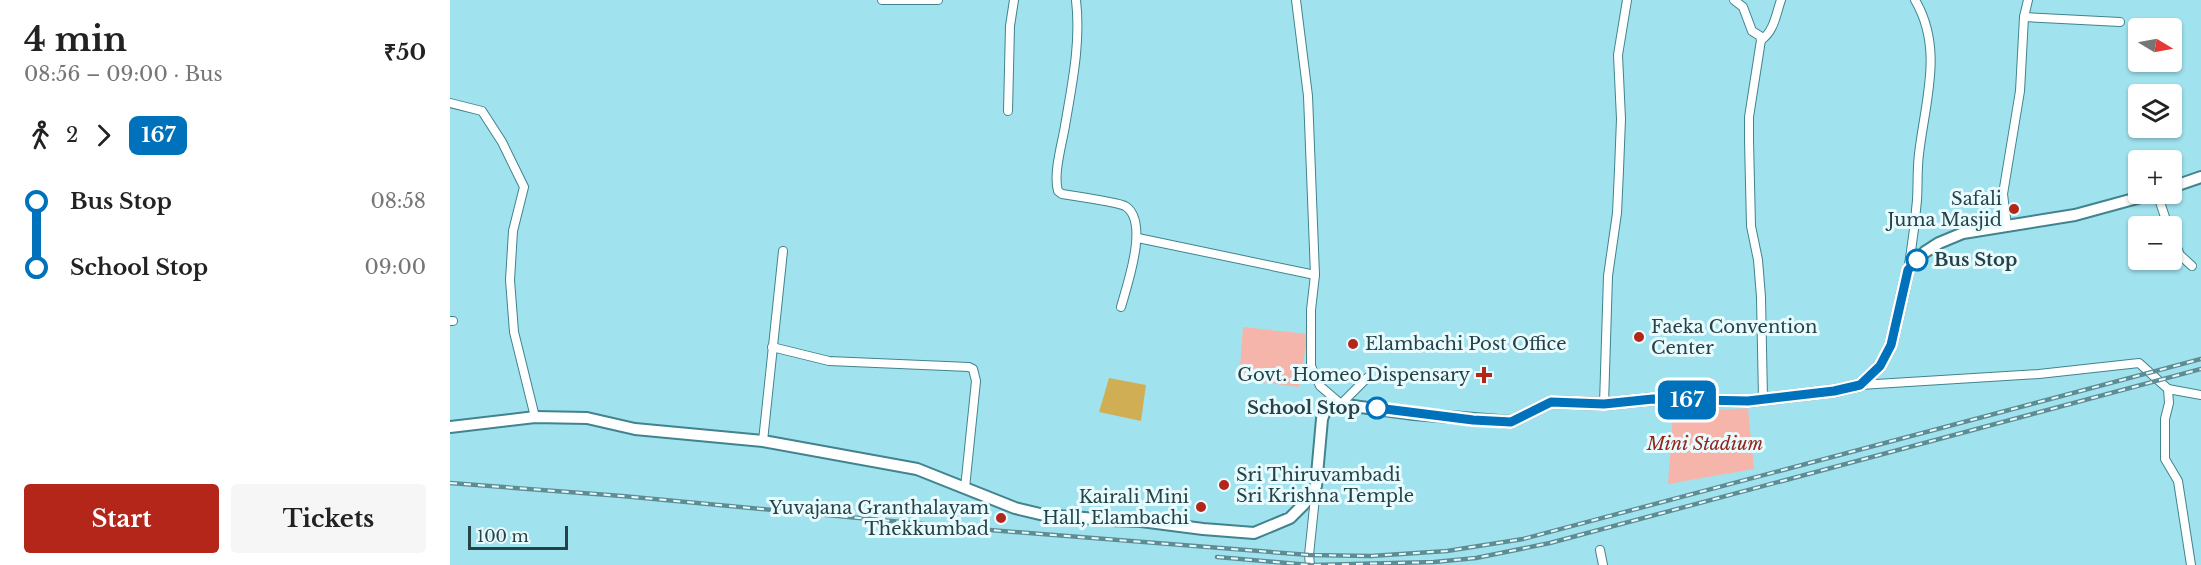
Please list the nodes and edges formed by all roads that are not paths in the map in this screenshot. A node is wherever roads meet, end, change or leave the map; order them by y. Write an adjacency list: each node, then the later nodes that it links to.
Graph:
1 (882, 0): 2 (street)
2 (938, 0)
3 (1014, 0): 15 (street)
4 (1076, 0): 20 (street)
5 (1296, 0): 25 (street)
6 (1627, 0): 34 (street)
7 (1734, 0): 13 (street)
8 (1781, 0): 13 (street)
9 (1915, 0): 24 (street)
10 (2028, 0): 11 (street)
11 (2024, 17): 12 (street); 19 (street)
12 (2120, 22)
13 (1761, 40): 32 (street)
14 (450, 103): 35 (street)
15 (1008, 111)
16 (2201, 177): 17 (main road)
17 (2182, 184)
18 (2128, 201): 19 (main road)
19 (2007, 226): 24 (main road)
20 (1138, 238): 25 (street); 26 (street)
21 (783, 251): 27 (street)
22 (2182, 257): 23 (street)
23 (2192, 266)
24 (1908, 270): 29 (main road)
25 (1315, 275): 33 (street)
26 (1121, 307)
27 (772, 347): 37 (street); 39 (street)
28 (1367, 378): 33 (street)
29 (1860, 385): 30 (street); 32 (main road)
30 (2168, 389): 31 (street); 43 (street)
31 (2201, 395)
32 (1763, 399): 34 (main road)
33 (1341, 404): 34 (main road); 38 (main road)
34 (1604, 404)
35 (535, 417): 36 (main road); 37 (main road)
36 (450, 427)
37 (763, 441): 39 (main road)
38 (1316, 486): 39 (main road); 41 (street)
39 (965, 488)
40 (1600, 550): 42 (street)
41 (1311, 565)
42 (1603, 565)
43 (2191, 565)

